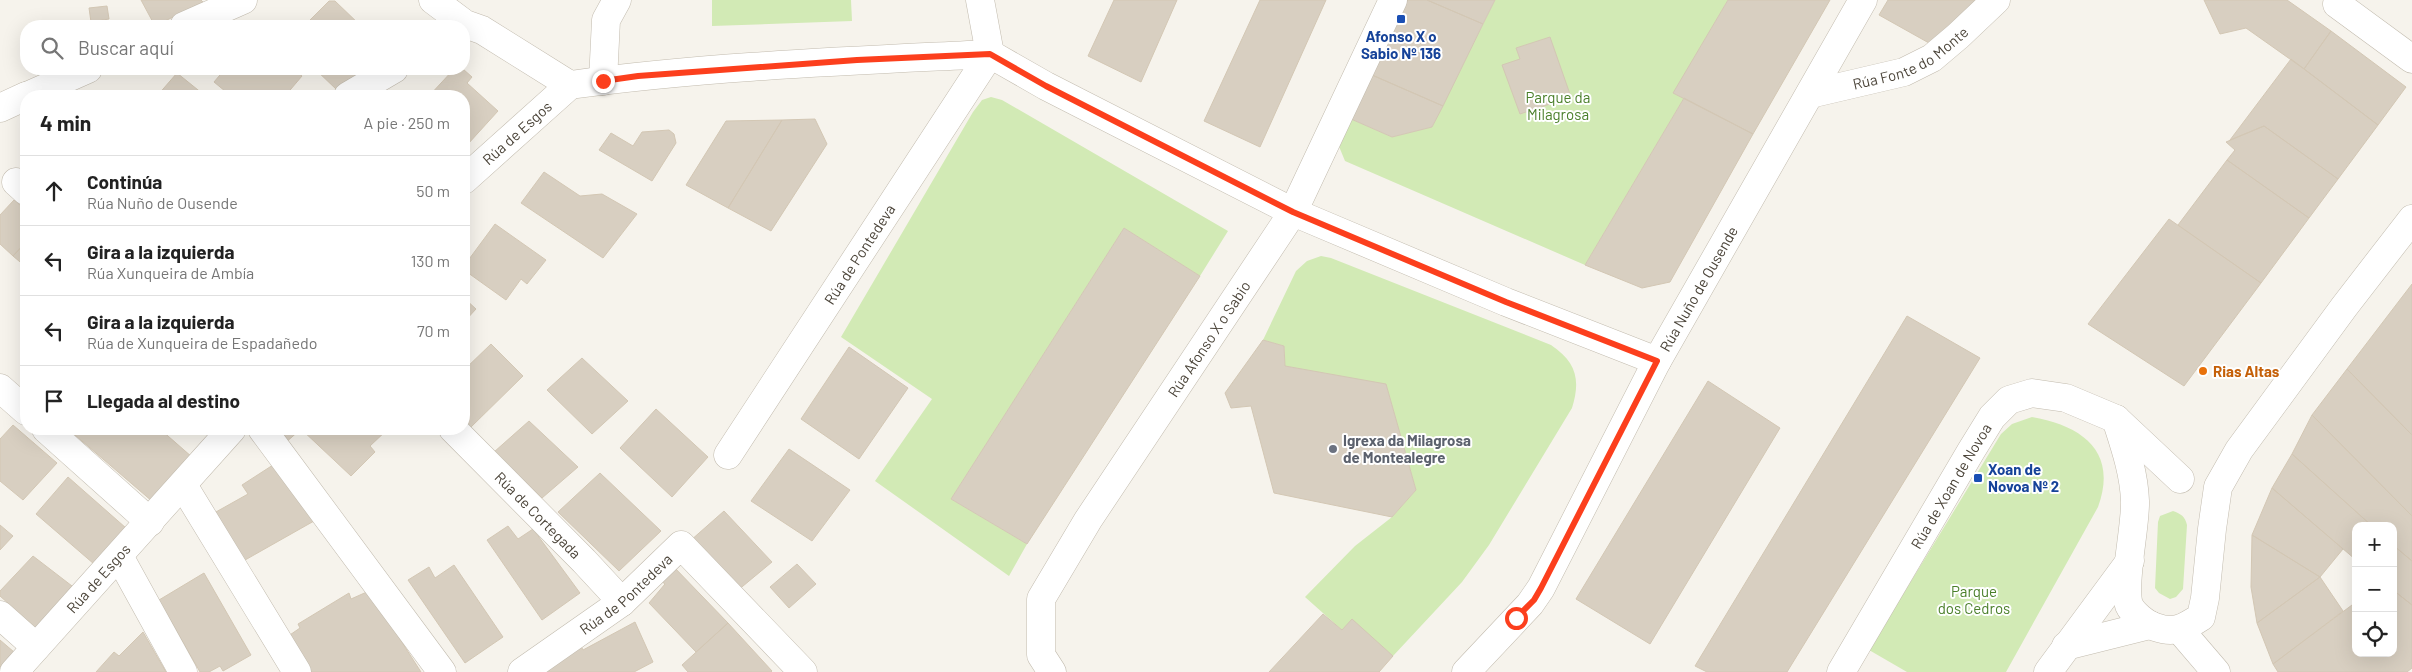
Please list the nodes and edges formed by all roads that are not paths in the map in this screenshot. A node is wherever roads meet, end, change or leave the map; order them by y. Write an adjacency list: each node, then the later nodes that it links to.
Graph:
1 (243, 0): 9 (street)
2 (433, 0): 10 (street)
3 (617, 0): 16 (street)
4 (980, 0): 12 (street)
5 (1393, 0): 24 (street, Rúa Afonso X o Sabio)
6 (1863, 0): 20 (street, Rúa Nuño de Ousende)
7 (1996, 0): 20 (street, Rúa Fonte do Monte)
8 (2337, 4): 13 (street)
9 (198, 20)
10 (469, 20)
11 (470, 21): 17 (street)
12 (990, 54): 16 (street); 24 (street); 35 (street, Rúa de Pontedeva)
13 (2412, 59)
14 (74, 75): 18 (street)
15 (384, 75): 19 (street)
16 (603, 81): 17 (street)
17 (570, 86): 23 (street, Rúa de Esgos)
18 (40, 90)
19 (358, 90)
20 (1810, 94): 26 (street, Rúa Nuño de Ousende)
21 (20, 99): 22 (street)
22 (0, 108)
23 (470, 175)
24 (1293, 212): 26 (street); 56 (street, Rúa Afonso X o Sabio)
25 (2412, 219): 34 (street)
26 (1657, 361): 57 (street, Rúa Nuño de Ousende)
27 (0, 388): 28 (street)
28 (20, 406)
29 (2116, 419): 36 (street, Rúa de Xoan de Novoa); 38 (street); 58 (street, Rúa de Xoan de Novoa)
30 (53, 435): 39 (street)
31 (227, 435): 37 (street, Rúa de Esgos)
32 (266, 435): 53 (street)
33 (459, 435): 43 (street, Rúa de Cortegada)
34 (2239, 450): 36 (street); 40 (street)
35 (728, 455)
36 (2187, 482): 38 (street); 40 (street, Rúa de Xoan de Novoa)
37 (183, 485): 39 (street, Rúa de Esgos); 52 (street)
38 (2135, 502): 42 (street)
39 (150, 522): 41 (street, Rúa de Esgos)
40 (2212, 529): 45 (street)
41 (119, 556): 48 (street, Rúa de Esgos); 51 (street)
42 (2130, 561): 46 (street); 47 (street)
43 (622, 602): 54 (street, Rúa de Pontedeva); 55 (street, Rúa de Pontedeva)
44 (0, 615): 48 (street)
45 (2190, 623): 46 (street); 49 (street)
46 (2150, 625): 47 (street)
47 (2066, 646): 59 (street)
48 (36, 647): 50 (street, Rúa de Esgos)
49 (2212, 666)
50 (14, 672)
51 (183, 672)
52 (297, 672)
53 (442, 672)
54 (522, 672)
55 (803, 672)
56 (1052, 672)
57 (1466, 672)
58 (1841, 672)
59 (2048, 672)

